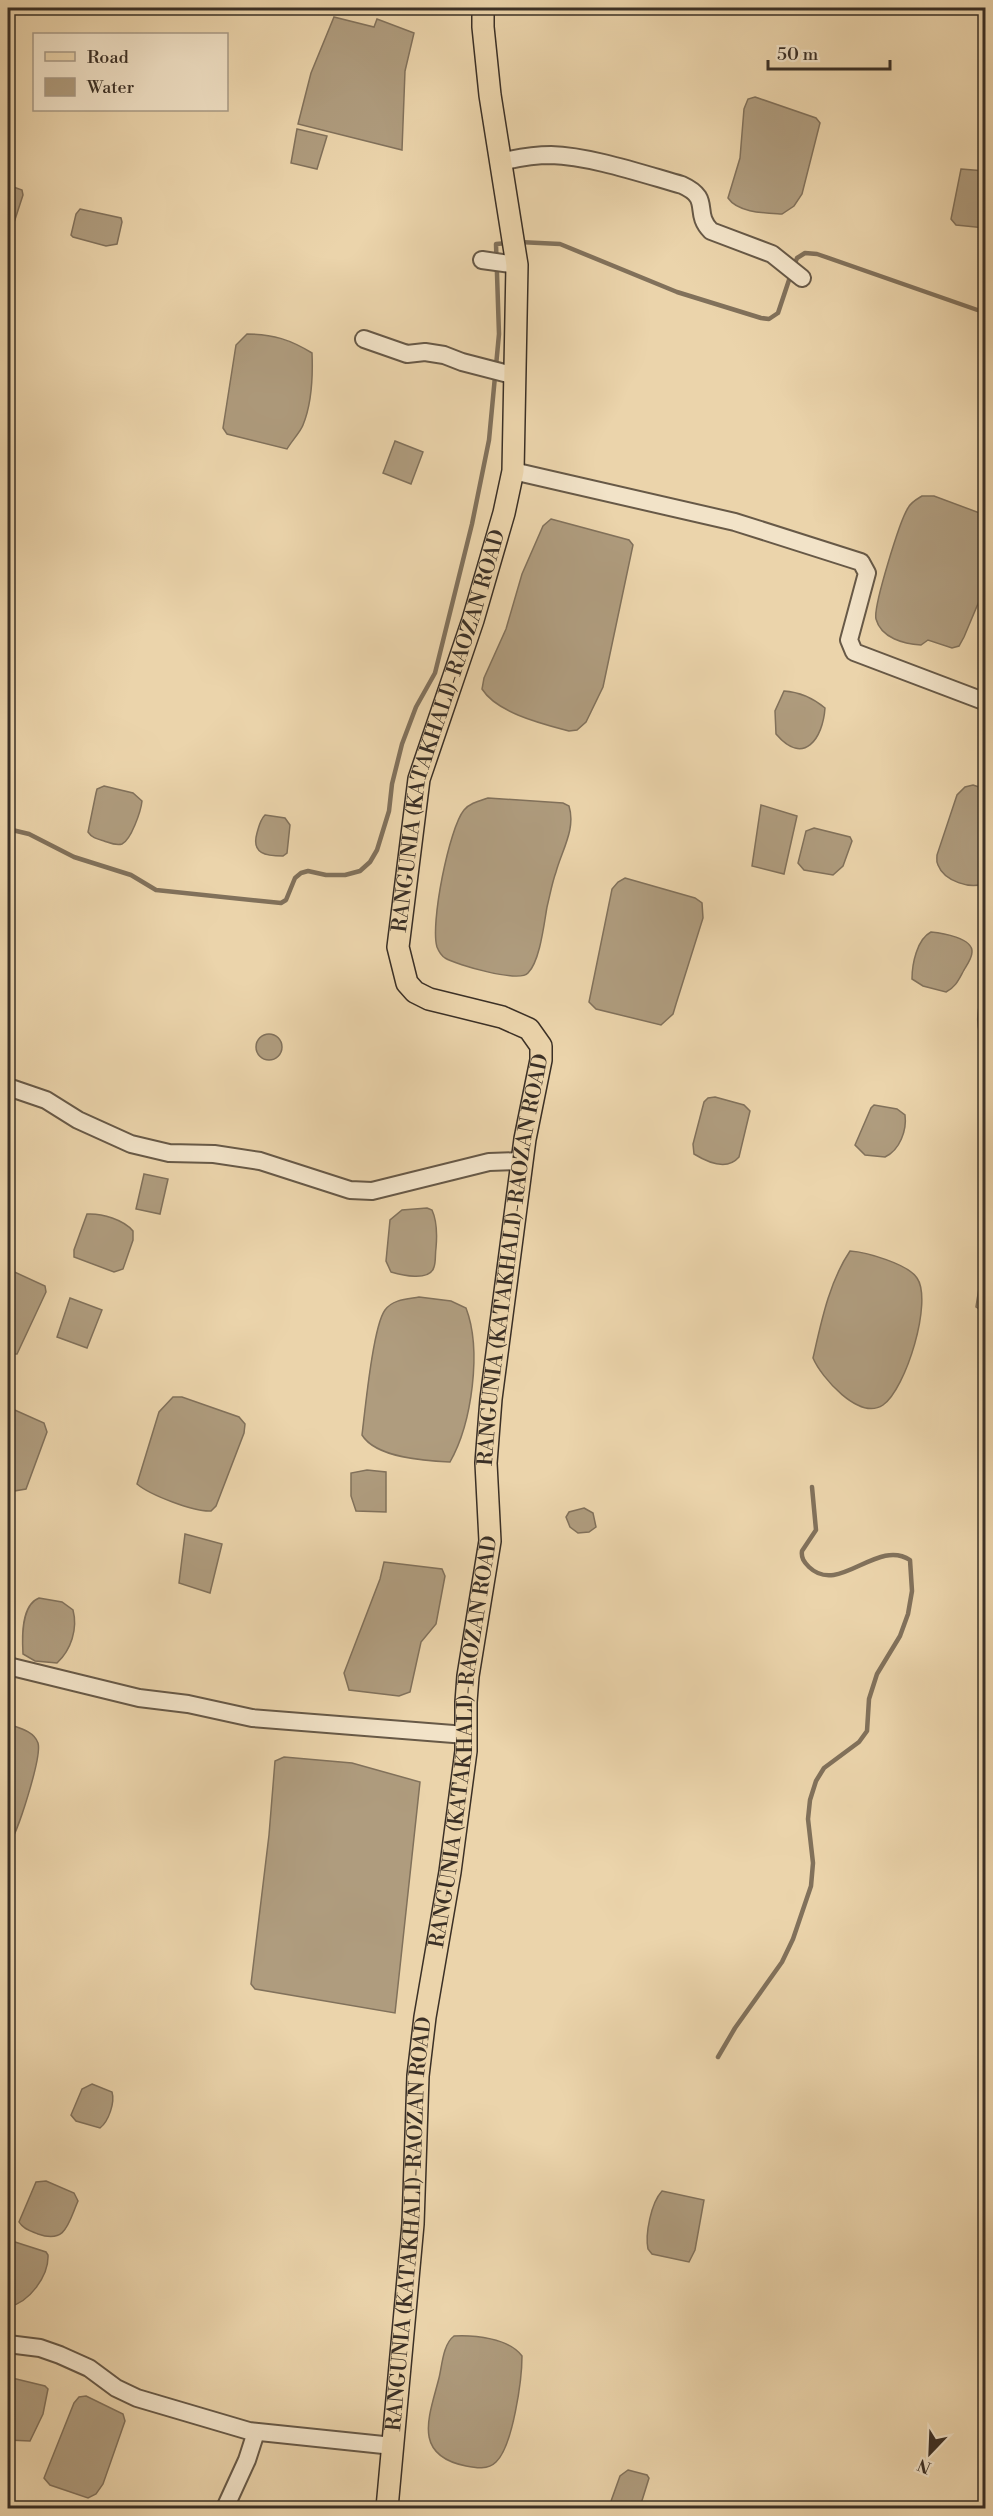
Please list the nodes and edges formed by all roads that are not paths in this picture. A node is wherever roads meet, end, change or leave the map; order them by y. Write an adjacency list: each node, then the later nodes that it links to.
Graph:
1 (483, 8): 2 (main road, RANGUNIA (KATAKHALI)-RAOZAN ROAD)
2 (500, 162): 3 (street); 5 (main road, RANGUNIA (KATAKHALI)-RAOZAN ROAD)
3 (802, 278)
4 (364, 339): 5 (street)
5 (511, 375): 6 (main road, RANGUNIA (KATAKHALI)-RAOZAN ROAD)
6 (513, 471): 7 (street); 9 (main road, RANGUNIA (KATAKHALI)-RAOZAN ROAD)
7 (986, 702)
8 (8, 1087): 9 (street)
9 (522, 1161): 11 (main road, RANGUNIA (KATAKHALI)-RAOZAN ROAD)
10 (8, 1666): 11 (street)
11 (466, 1736): 14 (main road, RANGUNIA (KATAKHALI)-RAOZAN ROAD)
12 (8, 2344): 13 (street)
13 (256, 2432): 14 (street); 15 (street)
14 (393, 2446): 16 (main road, RANGUNIA (KATAKHALI)-RAOZAN ROAD)
15 (225, 2508)
16 (387, 2508)

